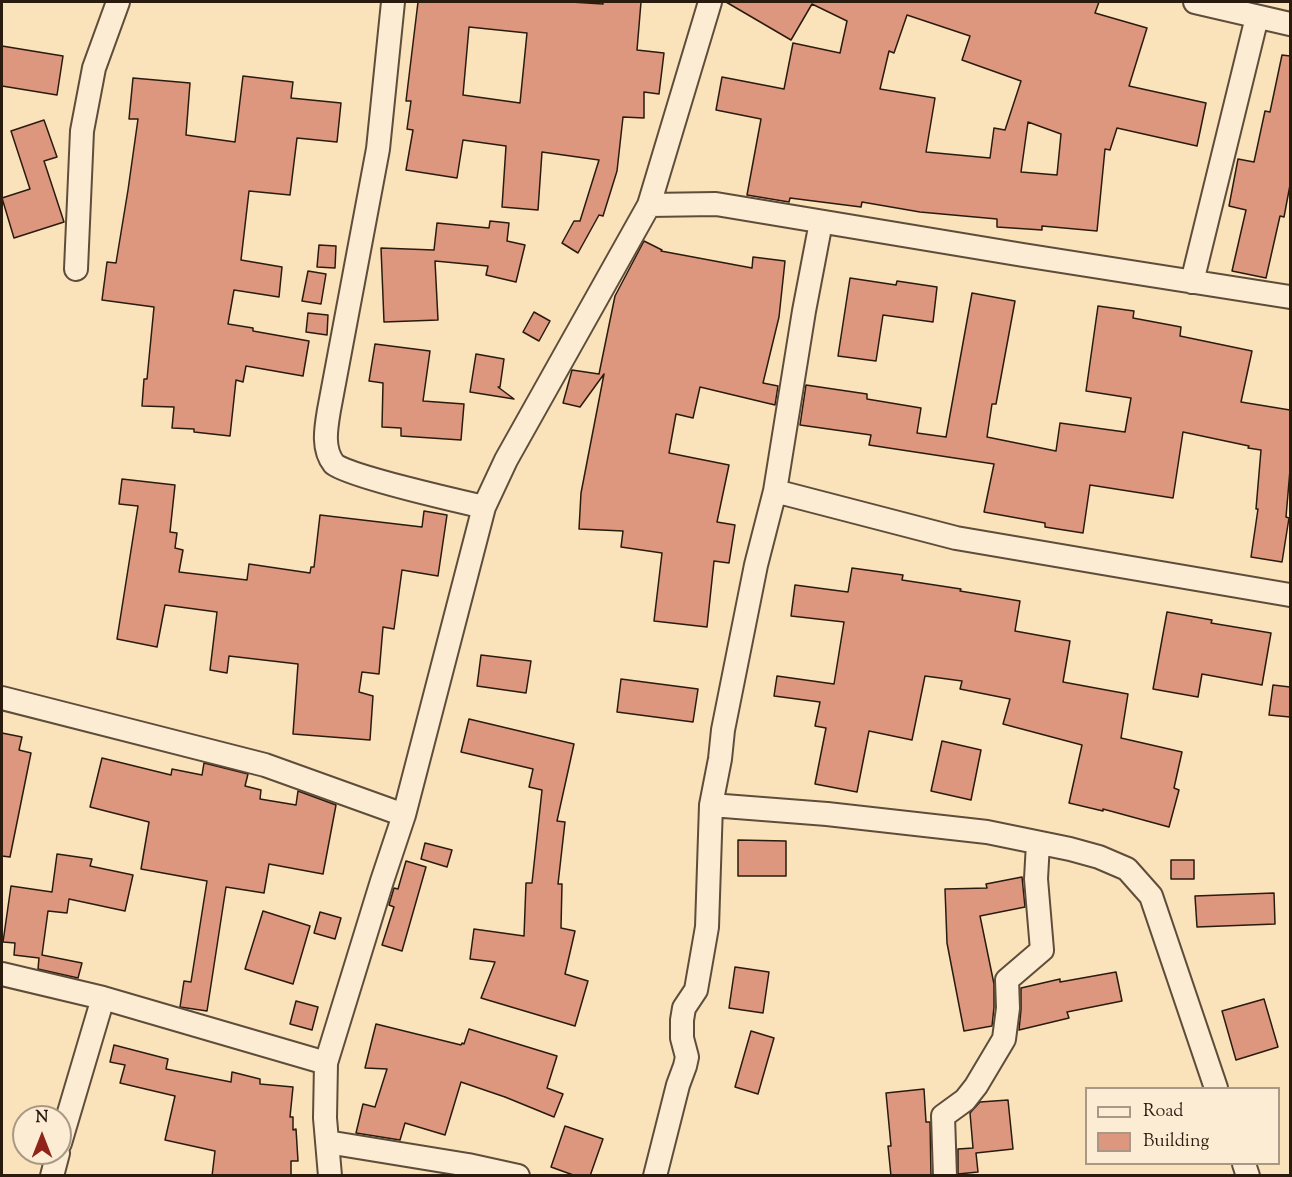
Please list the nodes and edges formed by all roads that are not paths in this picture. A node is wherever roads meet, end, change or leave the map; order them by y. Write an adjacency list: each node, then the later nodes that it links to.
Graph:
1 (117, 2): 9 (street)
2 (393, 2): 13 (street)
3 (710, 2): 7 (street)
4 (1195, 2): 5 (street)
5 (1257, 17): 6 (street); 10 (street)
6 (1290, 24)
7 (649, 205): 8 (street); 13 (street)
8 (821, 222): 10 (street); 12 (street)
9 (76, 269)
10 (1192, 282): 11 (street)
11 (1290, 297)
12 (775, 490): 14 (street); 16 (street)
13 (484, 507): 17 (street)
14 (1290, 596)
15 (2, 698): 17 (street)
16 (711, 805): 18 (street); 27 (street)
17 (404, 815): 21 (street)
18 (1038, 843): 22 (street); 28 (street)
19 (2, 974): 20 (street)
20 (103, 998): 21 (street); 23 (street)
21 (326, 1063): 24 (street)
22 (1215, 1087)
23 (71, 1105)
24 (327, 1142): 25 (street); 26 (street)
25 (330, 1176)
26 (518, 1176)
27 (655, 1176)
28 (945, 1176)

